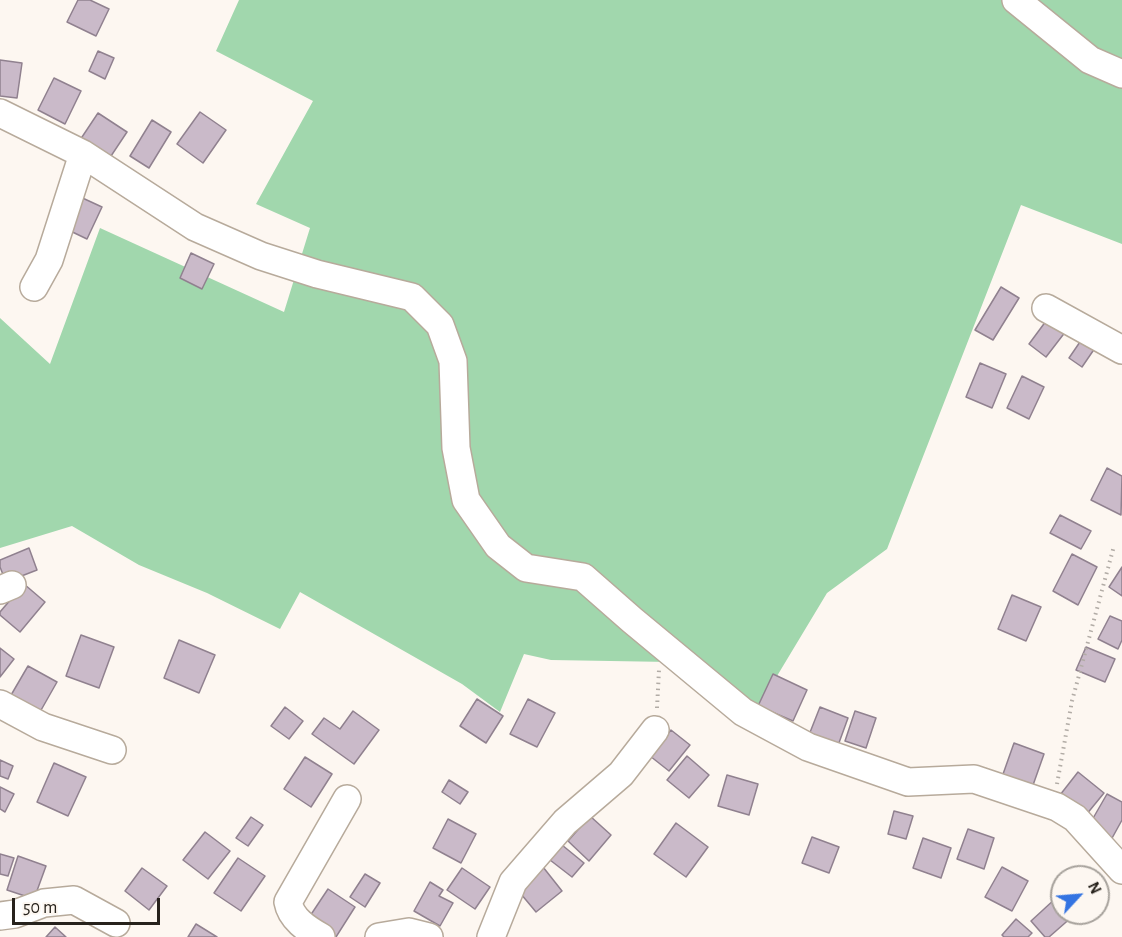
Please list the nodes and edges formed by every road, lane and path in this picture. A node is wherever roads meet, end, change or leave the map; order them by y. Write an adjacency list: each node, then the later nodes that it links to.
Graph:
1 (1016, 0): 2 (street)
2 (1122, 74)
3 (0, 113): 4 (street)
4 (83, 154): 5 (street); 9 (street)
5 (34, 287)
6 (1046, 308): 7 (street)
7 (1122, 350)
8 (1114, 546): 14 (path)
9 (661, 644): 11 (path); 14 (street)
10 (0, 704): 12 (street)
11 (655, 730): 21 (street)
12 (112, 750)
13 (347, 799): 18 (street)
14 (1052, 806): 15 (street)
15 (1122, 870)
16 (0, 916): 17 (street)
17 (116, 924)
18 (321, 937)
19 (379, 937): 20 (street)
20 (429, 937)
21 (491, 937)

